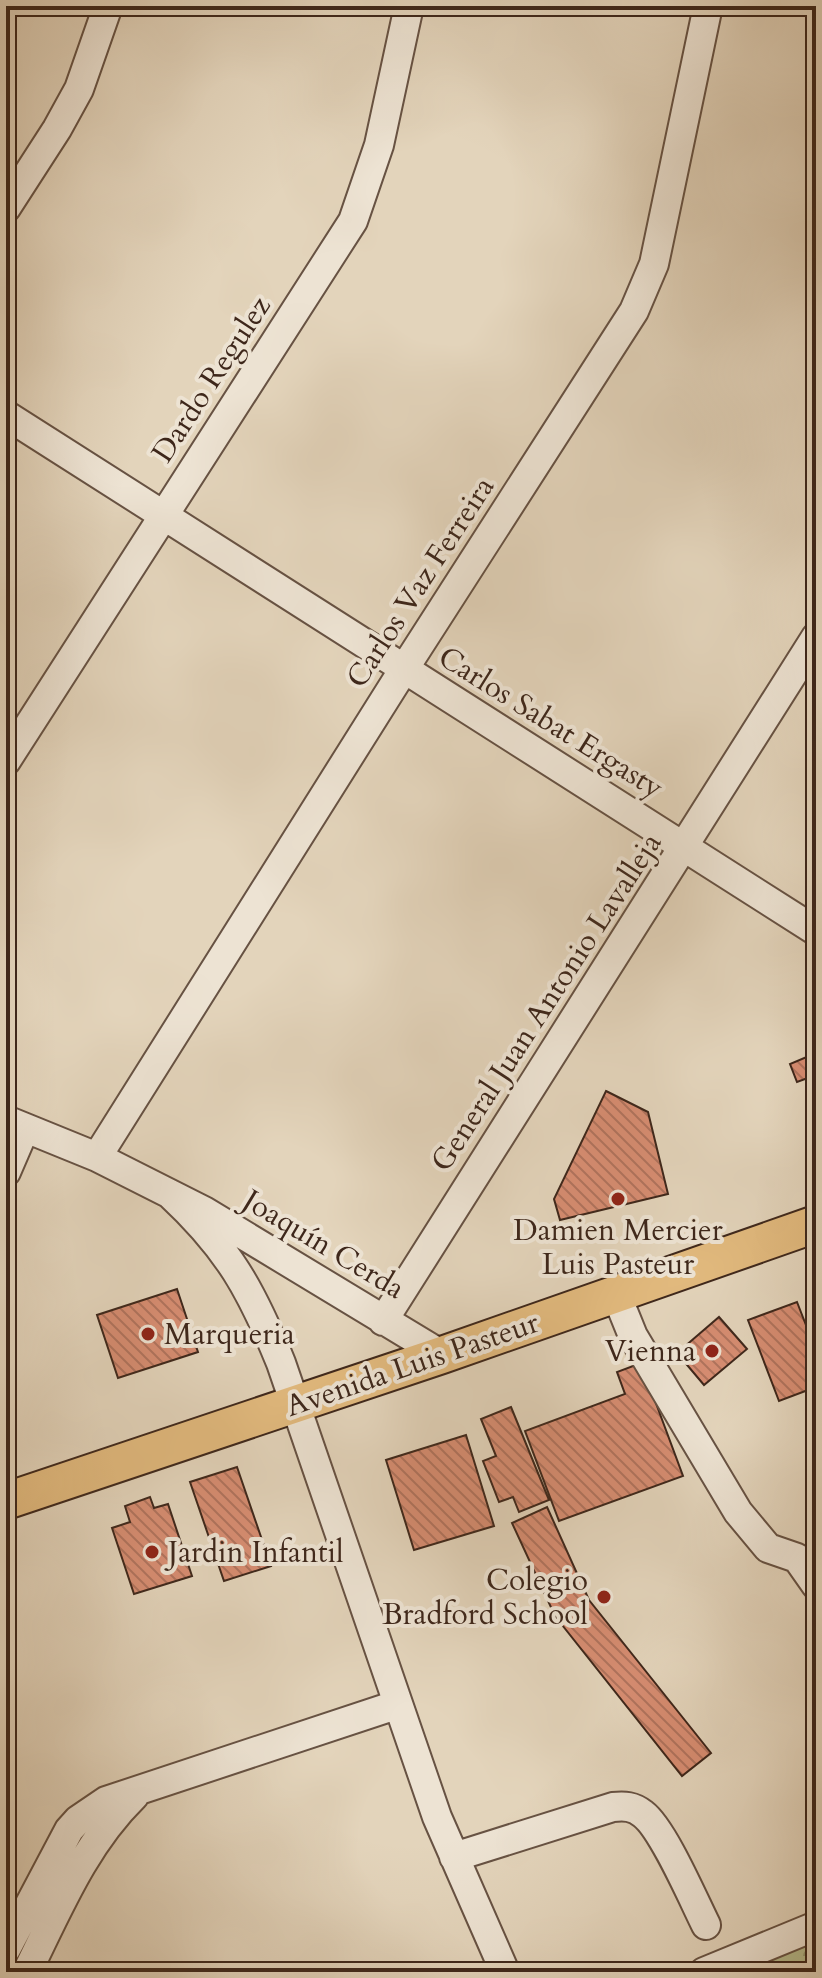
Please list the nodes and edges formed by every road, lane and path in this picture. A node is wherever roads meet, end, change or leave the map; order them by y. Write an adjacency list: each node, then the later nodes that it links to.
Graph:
1 (108, 6): 4 (street)
2 (409, 6): 6 (street, Dardo Regulez)
3 (708, 6): 8 (street, Carlos Vaz Ferreira)
4 (6, 208)
5 (6, 415): 6 (street, Carlos Sabat Ergasty)
6 (164, 515): 8 (street, Carlos Sabat Ergasty); 9 (street, Dardo Regulez)
7 (816, 637): 10 (street, General Juan Antonio Lavalleja)
8 (404, 669): 10 (street, Carlos Sabat Ergasty); 13 (street, Carlos Vaz Ferreira)
9 (6, 761)
10 (685, 847): 11 (street, Carlos Sabat Ergasty); 18 (street, General Juan Antonio Lavalleja)
11 (816, 931)
12 (16, 1124): 13 (street, Joaquín Cerda); 14 (street)
13 (97, 1157): 15 (street, Joaquín Cerda)
14 (6, 1172)
15 (170, 1194): 18 (street, Joaquín Cerda); 20 (street, Joaquín Cerda)
16 (813, 1232): 17 (main road, Avenida Luis Pasteur)
17 (616, 1294): 19 (main road, Avenida Luis Pasteur); 22 (street)
18 (383, 1321): 19 (street, Joaquín Cerda)
19 (442, 1355): 20 (main road, Avenida Luis Pasteur)
20 (293, 1404): 21 (main road, Avenida Luis Pasteur); 24 (street, Joaquín Cerda)
21 (6, 1501)
22 (806, 1554): 23 (street)
23 (816, 1585)
24 (396, 1705): 25 (street); 26 (street, Joaquín Cerda)
25 (137, 1793): 29 (street); 30 (street)
26 (454, 1857): 27 (street); 31 (street, Joaquín Cerda)
27 (706, 1925)
28 (816, 1926): 32 (street)
29 (6, 1949)
30 (24, 1966)
31 (505, 1972)
32 (704, 1972)

